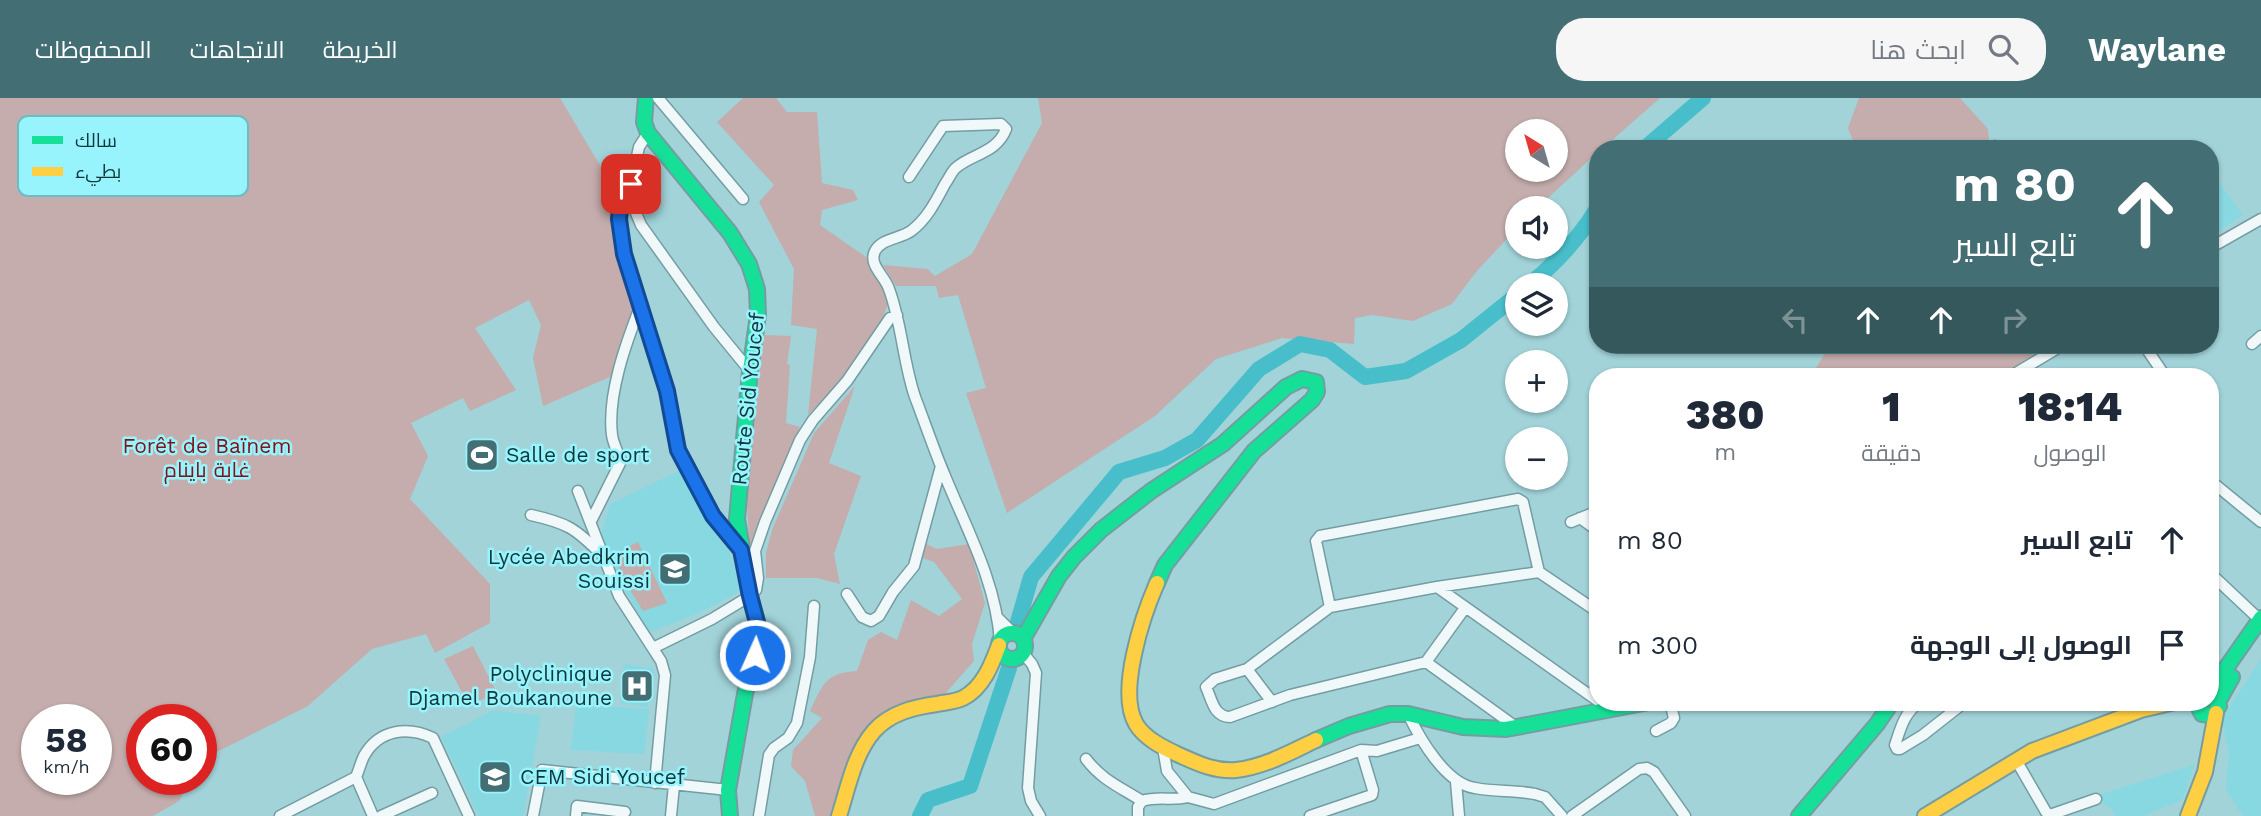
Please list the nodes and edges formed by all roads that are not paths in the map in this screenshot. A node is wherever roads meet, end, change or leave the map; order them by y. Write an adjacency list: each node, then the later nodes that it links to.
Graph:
1 (646, 98): 3 (main road)
2 (658, 98): 6 (street)
3 (648, 133): 5 (street); 15 (main road, Route Sid Youcef)
4 (909, 177): 10 (street)
5 (631, 184): 9 (street); 15 (street)
6 (743, 199)
7 (2261, 219): 8 (street)
8 (2219, 242)
9 (640, 306): 21 (street); 24 (street)
10 (897, 315): 16 (street); 30 (street)
11 (2261, 336): 12 (street)
12 (2252, 344)
13 (2048, 354): 14 (street)
14 (2024, 368)
15 (750, 372): 24 (main road, Route Sid Youcef)
16 (941, 466): 29 (street); 35 (street)
17 (2219, 488): 22 (street)
18 (578, 491): 21 (street)
19 (531, 514): 25 (street)
20 (1589, 515): 23 (street)
21 (591, 521): 25 (street)
22 (2261, 522)
23 (1589, 527)
24 (741, 550): 30 (main road, Route Sid Youcef)
25 (605, 558): 39 (street)
26 (1539, 572): 28 (street); 32 (street); 33 (street)
27 (2219, 582): 36 (street)
28 (1437, 587): 33 (street); 34 (street)
29 (847, 594)
30 (750, 596): 39 (street); 65 (main road, Route Sid Youcef)
31 (814, 606): 80 (street)
32 (1589, 606)
33 (1329, 607): 41 (street)
34 (1465, 608): 40 (street); 44 (street)
35 (998, 618): 37 (street); 38 (street)
36 (2261, 624): 43 (main road)
37 (999, 643): 38 (main road); 38 (main road); 42 (main road)
38 (1018, 646): 42 (main road); 57 (main road); 82 (street)
39 (653, 648): 63 (street)
40 (1426, 662): 45 (street); 54 (street)
41 (1247, 669): 45 (street); 45 (street)
42 (981, 682): 81 (main road)
43 (2219, 687)
44 (1589, 695)
45 (1272, 702)
46 (1589, 705): 54 (main road)
47 (1672, 711): 55 (street)
48 (1885, 711): 88 (main road)
49 (1908, 711): 50 (street)
50 (1954, 711)
51 (2127, 711): 60 (main road)
52 (2208, 711): 90 (main road)
53 (1408, 714): 54 (main road); 56 (street); 57 (main road)
54 (1517, 727)
55 (1656, 731)
56 (1420, 738): 58 (street); 62 (street)
57 (1163, 748): 67 (street)
58 (1361, 750): 67 (street); 84 (street)
59 (1086, 759): 69 (street)
60 (2015, 760): 68 (street); 89 (main road)
61 (356, 777): 72 (street); 73 (street); 75 (street)
62 (1457, 782): 85 (street); 86 (street)
63 (655, 783): 64 (street); 76 (street)
64 (674, 785): 65 (street); 78 (street)
65 (728, 790): 79 (main road, Route Sid Youcef)
66 (432, 793): 74 (street)
67 (1188, 797): 69 (street)
68 (2096, 799)
69 (1142, 801): 83 (street)
70 (625, 812): 77 (street)
71 (1682, 815): 87 (street)
72 (280, 816)
73 (373, 816)
74 (381, 816)
75 (469, 816)
76 (533, 816)
77 (576, 816)
78 (671, 816)
79 (730, 816)
80 (760, 816)
81 (839, 816)
82 (1040, 816)
83 (1138, 816)
84 (1310, 816)
85 (1459, 816)
86 (1562, 816)
87 (1572, 816)
88 (1799, 816)
89 (1925, 816)
90 (2188, 816)

